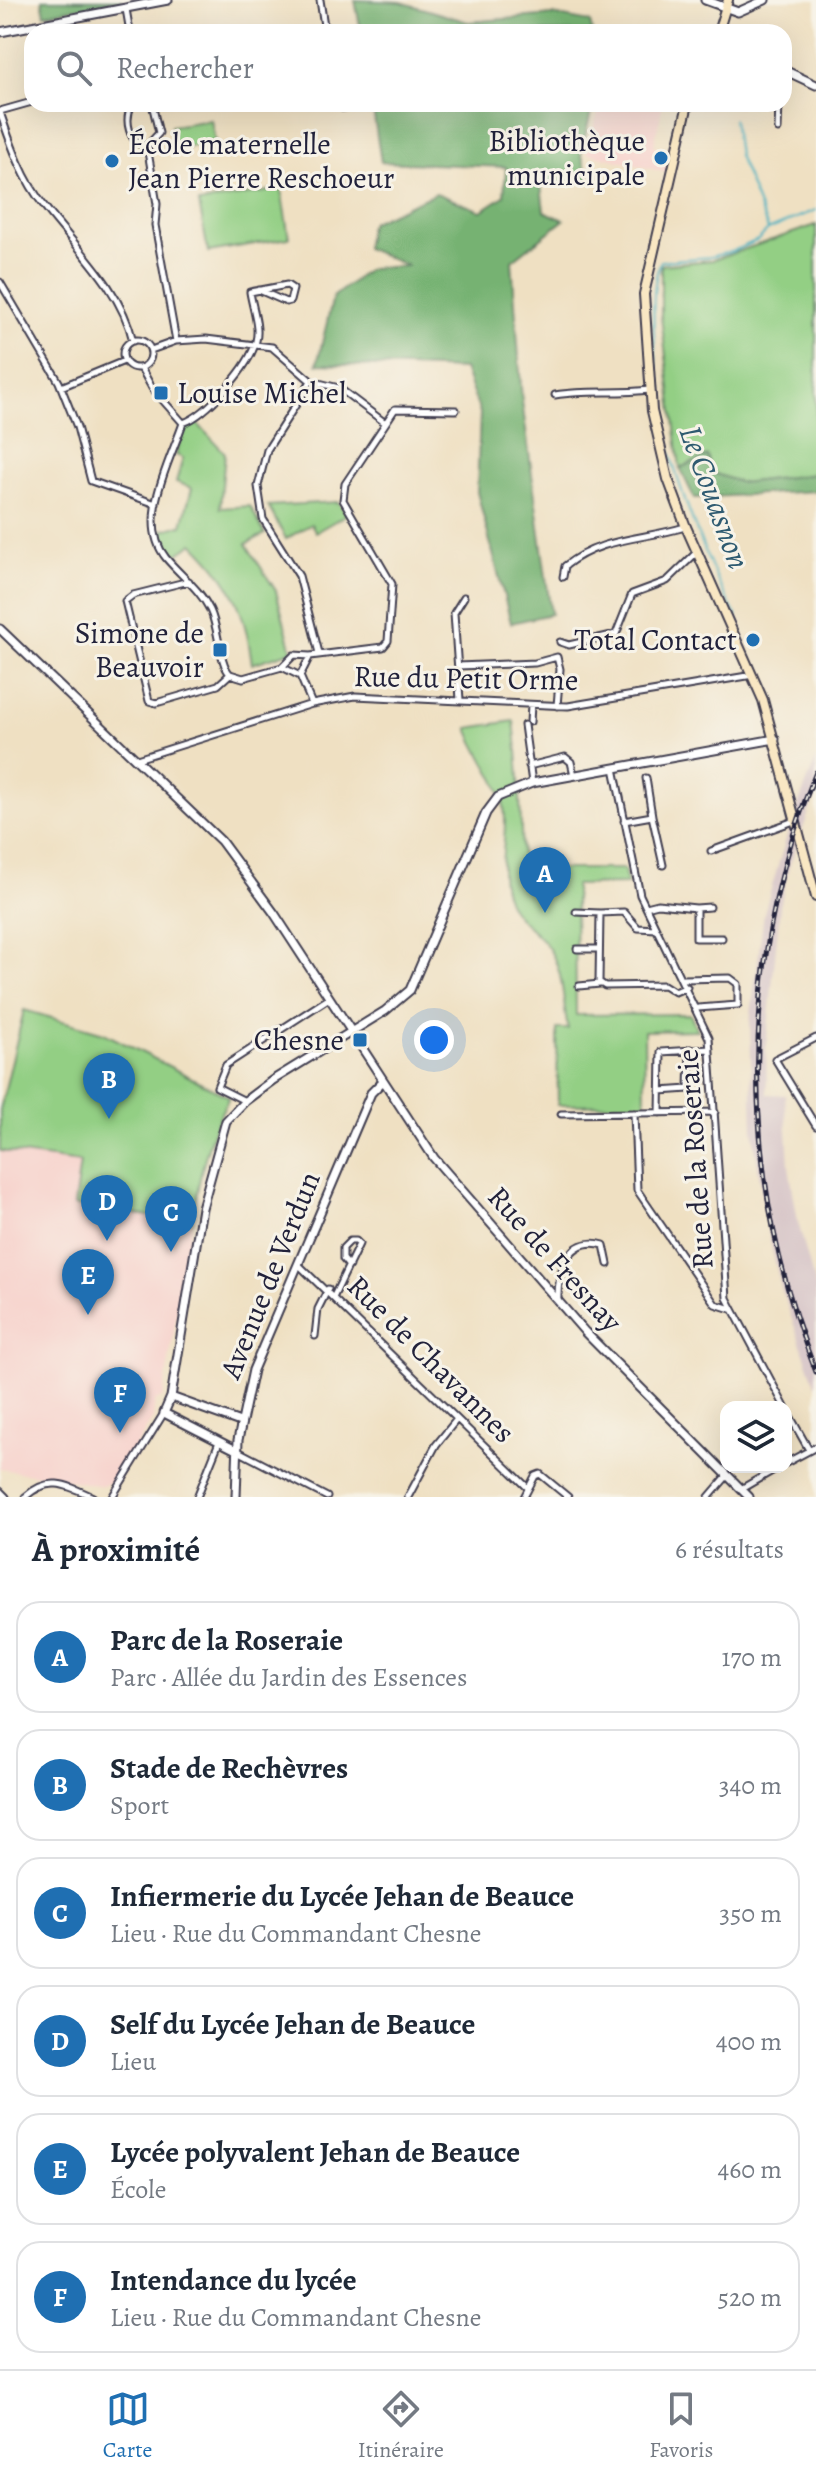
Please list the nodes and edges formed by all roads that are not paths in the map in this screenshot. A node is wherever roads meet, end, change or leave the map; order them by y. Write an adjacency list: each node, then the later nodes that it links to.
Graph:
1 (168, 0): 6 (street)
2 (320, 0): 9 (street)
3 (705, 0): 5 (street)
4 (765, 0): 5 (street)
5 (727, 4): 10 (main road)
6 (128, 9): 7 (street); 8 (street)
7 (45, 24)
8 (129, 24)
9 (324, 24)
10 (721, 24)
11 (24, 28): 12 (street)
12 (0, 32)
13 (792, 74): 14 (street)
14 (816, 85)
15 (24, 104): 16 (street)
16 (0, 112): 21 (street)
17 (130, 112): 23 (street)
18 (154, 112): 23 (street)
19 (689, 112): 34 (main road)
20 (779, 112): 22 (street)
21 (1, 121): 26 (street)
22 (778, 129)
23 (147, 146): 27 (street)
24 (0, 282): 33 (street)
25 (259, 290): 25 (street); 28 (street)
26 (133, 341): 29 (street); 30 (street)
27 (176, 341): 28 (street); 29 (street)
28 (256, 343): 32 (street); 38 (street)
29 (151, 350): 31 (street)
30 (124, 361): 31 (street); 33 (street)
31 (141, 368): 38 (street)
32 (311, 381): 37 (street); 47 (street)
33 (61, 387): 39 (street)
34 (650, 390): 35 (street); 40 (main road)
35 (555, 395)
36 (456, 410): 37 (street)
37 (384, 422): 47 (street)
38 (183, 423): 39 (street)
39 (156, 504): 43 (street)
40 (686, 527): 41 (main road); 42 (street)
41 (698, 551): 46 (street); 52 (main road)
42 (563, 577)
43 (189, 581): 51 (street); 51 (street)
44 (464, 597): 49 (street)
45 (0, 629): 59 (street, Rue de Fresnay)
46 (560, 642)
47 (319, 653): 48 (street)
48 (310, 656): 50 (street); 53 (street)
49 (458, 666): 54 (street); 57 (street)
50 (282, 667): 51 (street); 53 (street)
51 (230, 674)
52 (754, 675): 57 (street, Rue du Petit Orme); 58 (main road)
53 (300, 676): 55 (street)
54 (460, 700): 55 (street, Rue du Petit Orme); 56 (street, Rue du Petit Orme)
55 (312, 704): 59 (street, Rue du Petit Orme)
56 (531, 705): 57 (street, Rue du Petit Orme); 60 (street)
57 (557, 706)
58 (775, 739): 61 (street); 67 (main road)
59 (137, 759): 84 (street, Rue de Fresnay)
60 (529, 766): 62 (street); 64 (street)
61 (614, 768): 62 (street); 66 (street, Rue de la Roseraie)
62 (574, 775): 64 (street)
63 (646, 778): 65 (street)
64 (532, 783): 86 (street)
65 (652, 816): 66 (street); 69 (street)
66 (624, 821): 71 (street, Rue de la Roseraie)
67 (794, 821): 68 (street); 70 (main road)
68 (711, 851)
69 (663, 865)
70 (816, 897)
71 (645, 907): 73 (street); 76 (street, Rue de la Roseraie)
72 (710, 907): 73 (street)
73 (696, 908): 77 (street)
74 (576, 912): 75 (street)
75 (600, 913): 76 (street); 79 (street)
76 (656, 929): 80 (street, Rue de la Roseraie)
77 (722, 938)
78 (577, 949): 79 (street)
79 (598, 949): 81 (street)
80 (683, 979): 83 (street, Rue de la Roseraie); 85 (street)
81 (600, 984): 82 (street); 83 (street)
82 (579, 986)
83 (687, 987): 85 (street, Rue de la Roseraie)
84 (328, 999): 86 (street, Rue de Fresnay); 92 (street)
85 (698, 1008): 89 (street, Rue de la Roseraie)
86 (350, 1033): 90 (street, Rue de Fresnay); 92 (street)
87 (816, 1038): 97 (street)
88 (690, 1049): 89 (street); 91 (street); 91 (street)
89 (710, 1049): 93 (street, Rue de la Roseraie)
90 (382, 1082): 99 (street, Avenue de Verdun); 102 (street, Rue de Fresnay)
91 (660, 1091): 95 (street)
92 (245, 1101): 108 (street)
93 (715, 1112): 95 (street); 106 (street, Rue de la Roseraie)
94 (634, 1113): 95 (street); 96 (street); 106 (street)
95 (660, 1113)
96 (561, 1114)
97 (816, 1126)
98 (608, 1264): 101 (street)
99 (299, 1265): 103 (street, Rue de Chavannes); 113 (street, Avenue de Verdun)
100 (349, 1266): 100 (street); 104 (street)
101 (558, 1279): 102 (street); 105 (street)
102 (543, 1284): 105 (street, Rue de Fresnay)
103 (328, 1289): 104 (street, Rue de Chavannes); 107 (street)
104 (334, 1296): 111 (street, Rue de Chavannes)
105 (558, 1303): 120 (street, Rue de Fresnay)
106 (731, 1309): 109 (street, Rue de la Roseraie)
107 (315, 1336)
108 (171, 1397): 110 (street); 113 (street)
109 (781, 1401)
110 (164, 1413): 114 (street); 127 (street)
111 (457, 1419): 121 (street, Rue de Chavannes); 131 (street)
112 (792, 1420): 116 (street, Rue de la Roseraie)
113 (240, 1422): 117 (street, Avenue de Verdun)
114 (219, 1442): 117 (street); 128 (street)
115 (816, 1447): 116 (street)
116 (809, 1450): 118 (street)
117 (238, 1451): 129 (street, Avenue de Verdun); 130 (street)
118 (792, 1460)
119 (769, 1473): 122 (street)
120 (727, 1476): 122 (street, Rue de Fresnay); 134 (street)
121 (528, 1488): 132 (street); 133 (street)
122 (741, 1489): 135 (street, Rue de Fresnay)
123 (0, 1491): 124 (street)
124 (6, 1497)
125 (25, 1497): 126 (street)
126 (93, 1497)
127 (112, 1497)
128 (197, 1497)
129 (236, 1497)
130 (327, 1497)
131 (408, 1497)
132 (524, 1497)
133 (568, 1497)
134 (709, 1497)
135 (749, 1497)

